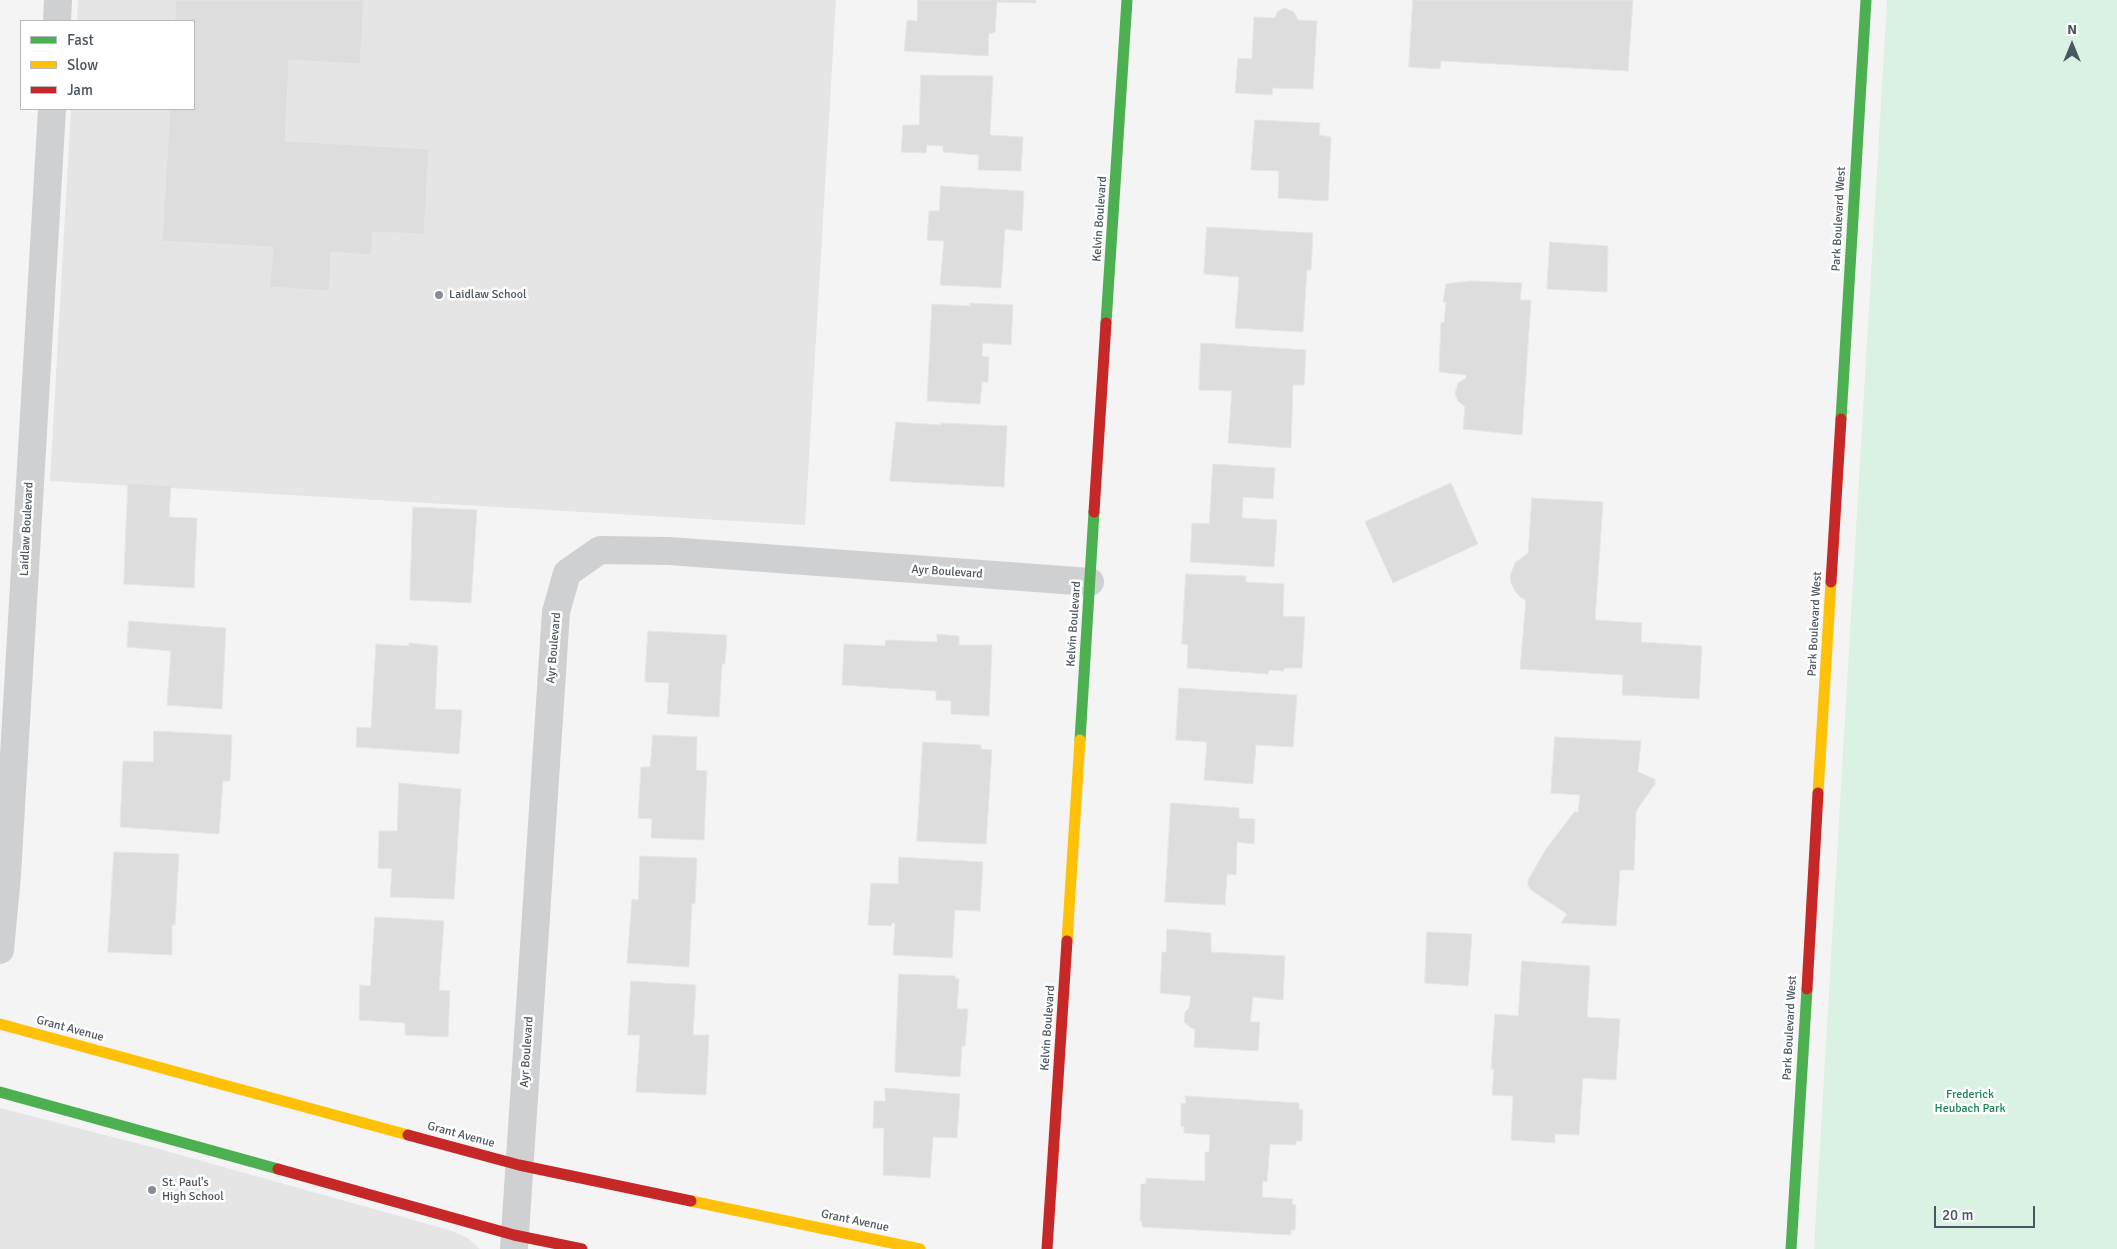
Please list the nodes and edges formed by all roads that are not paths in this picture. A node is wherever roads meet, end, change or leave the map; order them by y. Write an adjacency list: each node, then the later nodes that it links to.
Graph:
1 (58, 0): 4 (street)
2 (1127, 0): 6 (street, Kelvin Boulevard)
3 (1866, 0): 15 (street, Park Boulevard West)
4 (57, 20)
5 (52, 110): 7 (street, Laidlaw Boulevard)
6 (1090, 582): 10 (street, Ayr Boulevard); 14 (street, Kelvin Boulevard)
7 (0, 950)
8 (0, 1024): 10 (street, Grant Avenue)
9 (0, 1092): 11 (street)
10 (519, 1165): 11 (street, Ayr Boulevard); 13 (street, Grant Avenue)
11 (514, 1242): 12 (street)
12 (582, 1249)
13 (920, 1249)
14 (1047, 1249)
15 (1791, 1249)

